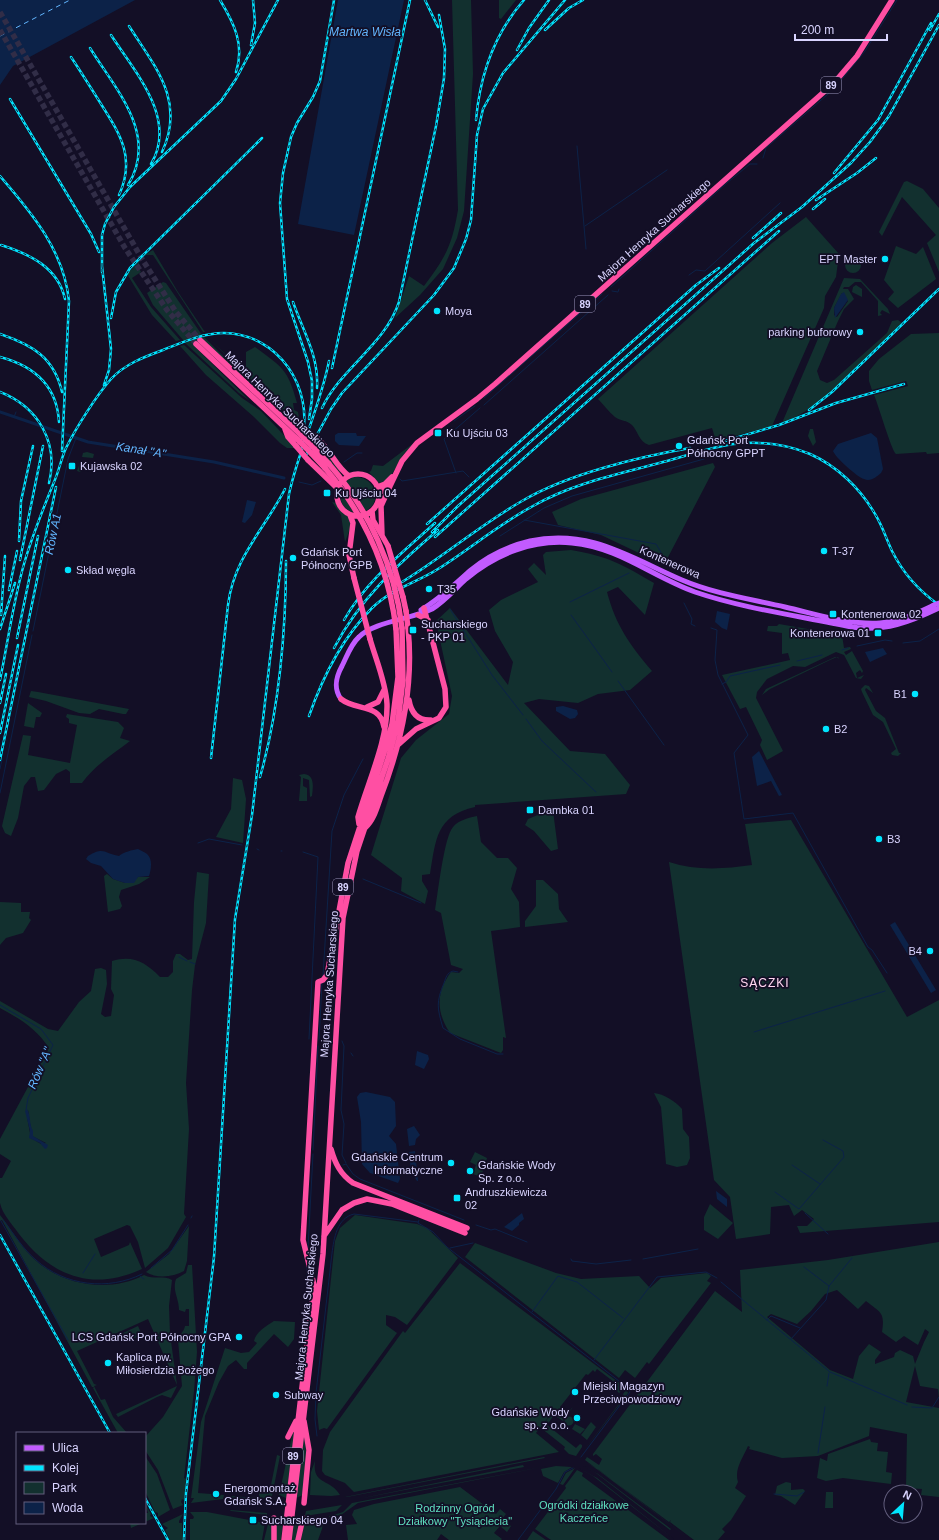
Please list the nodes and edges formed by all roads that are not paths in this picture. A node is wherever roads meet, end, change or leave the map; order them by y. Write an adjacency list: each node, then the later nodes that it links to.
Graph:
1 (892, 0): 5 (highway, Majora Henryka Sucharskiego / 89)
2 (282, 418): 3 (highway, Majora Henryka Sucharskiego); 4 (highway, Majora Henryka Sucharskiego); 6 (highway, bridge)
3 (284, 427): 4 (highway, Majora Henryka Sucharskiego); 8 (highway, bridge)
4 (298, 436): 18 (highway, Majora Henryka Sucharskiego, bridge)
5 (395, 474): 7 (highway, Majora Henryka Sucharskiego / 89); 9 (highway, Majora Henryka Sucharskiego / 89)
6 (349, 476): 8 (highway); 9 (highway)
7 (390, 486): 9 (highway); 12 (highway, 89)
8 (338, 489): 11 (highway)
9 (378, 490): 10 (highway)
10 (372, 511): 11 (highway); 12 (highway)
11 (350, 514): 19 (highway, 89, bridge)
12 (382, 535): 20 (highway, 89, bridge)
13 (938, 606): 14 (main road, Kontenerowa)
14 (425, 610): 15 (main road, Kontenerowa); 16 (main road, Kontenerowa); 17 (highway)
15 (418, 615): 16 (main road, Kontenerowa); 17 (highway)
16 (410, 617): 21 (main road, Kontenerowa)
17 (428, 620): 23 (highway)
18 (399, 629): 26 (highway, Majora Henryka Sucharskiego); 27 (highway, Majora Henryka Sucharskiego)
19 (384, 690): 22 (highway); 24 (highway, 89)
20 (408, 696): 23 (highway); 25 (highway, 89)
21 (341, 699): 22 (highway)
22 (367, 707): 24 (highway)
23 (433, 720): 25 (highway)
24 (384, 729): 26 (highway, 89)
25 (399, 744): 27 (highway, 89)
26 (360, 825): 30 (highway, Majora Henryka Sucharskiego / 89)
27 (364, 830): 28 (highway, Majora Henryka Sucharskiego / 89)
28 (329, 1144): 29 (highway, Majora Henryka Sucharskiego / 89); 29 (highway)
29 (324, 1236): 30 (highway, Majora Henryka Sucharskiego / 89)
30 (301, 1418): 31 (highway); 32 (highway); 35 (highway, Majora Henryka Sucharskiego / 89)
31 (288, 1437)
32 (304, 1503)
33 (274, 1518): 36 (highway)
34 (303, 1518): 39 (highway)
35 (288, 1526): 37 (highway, Majora Henryka Sucharskiego / 89); 38 (highway, Majora Henryka Sucharskiego / 89)
36 (274, 1540)
37 (284, 1540)
38 (289, 1540)
39 (298, 1540)

